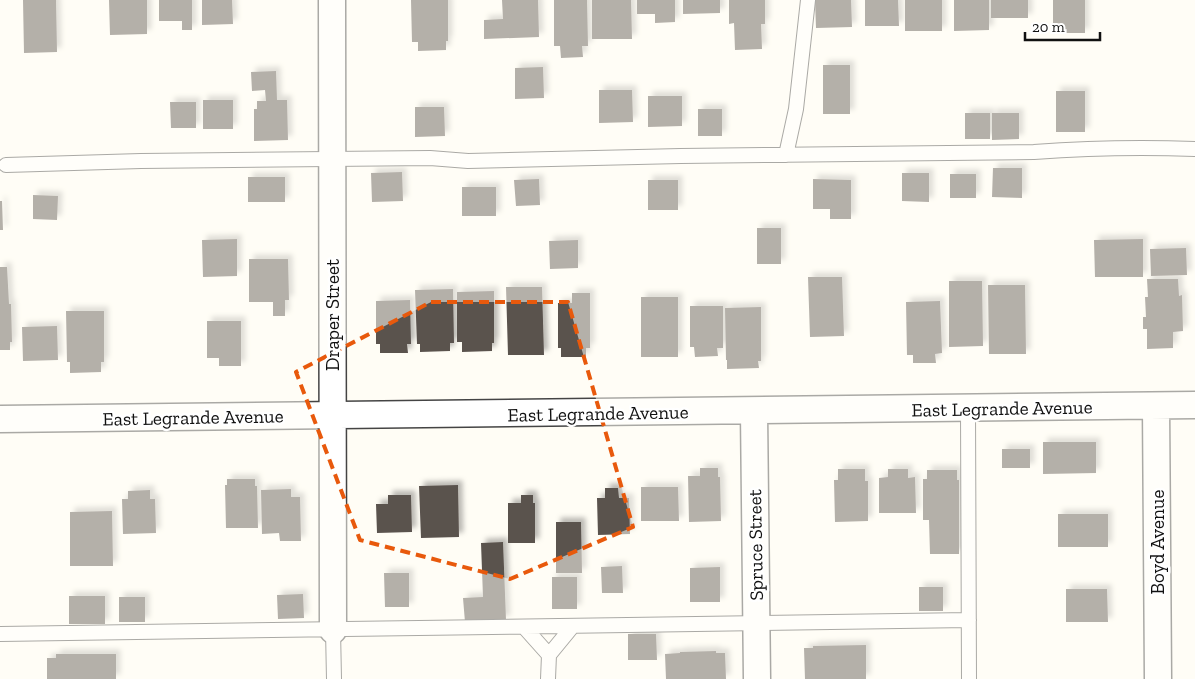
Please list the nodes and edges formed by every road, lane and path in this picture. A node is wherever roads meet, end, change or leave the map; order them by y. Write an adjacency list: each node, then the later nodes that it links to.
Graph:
1 (332, 0): 5 (street, Draper Street)
2 (808, 0): 4 (lane)
3 (1195, 149): 4 (lane)
4 (786, 155): 5 (lane)
5 (332, 159): 6 (lane); 11 (street, Draper Street)
6 (6, 165)
7 (1195, 405): 8 (street, East Legrande Avenue)
8 (1156, 406): 9 (street, East Legrande Avenue); 24 (street, Boyd Avenue)
9 (968, 409): 10 (street, East Legrande Avenue); 13 (lane)
10 (754, 412): 11 (street, East Legrande Avenue); 14 (street, Spruce Street)
11 (332, 416): 12 (street, East Legrande Avenue); 17 (street, Draper Street)
12 (0, 419)
13 (969, 620): 14 (lane); 23 (lane)
14 (756, 624): 16 (lane); 22 (street, Spruce Street)
15 (524, 627): 16 (lane); 17 (lane); 19 (lane)
16 (572, 627): 19 (lane)
17 (333, 630): 18 (lane); 20 (lane)
18 (0, 634)
19 (549, 656): 21 (lane)
20 (334, 679)
21 (548, 679)
22 (757, 679)
23 (970, 679)
24 (1158, 679)

